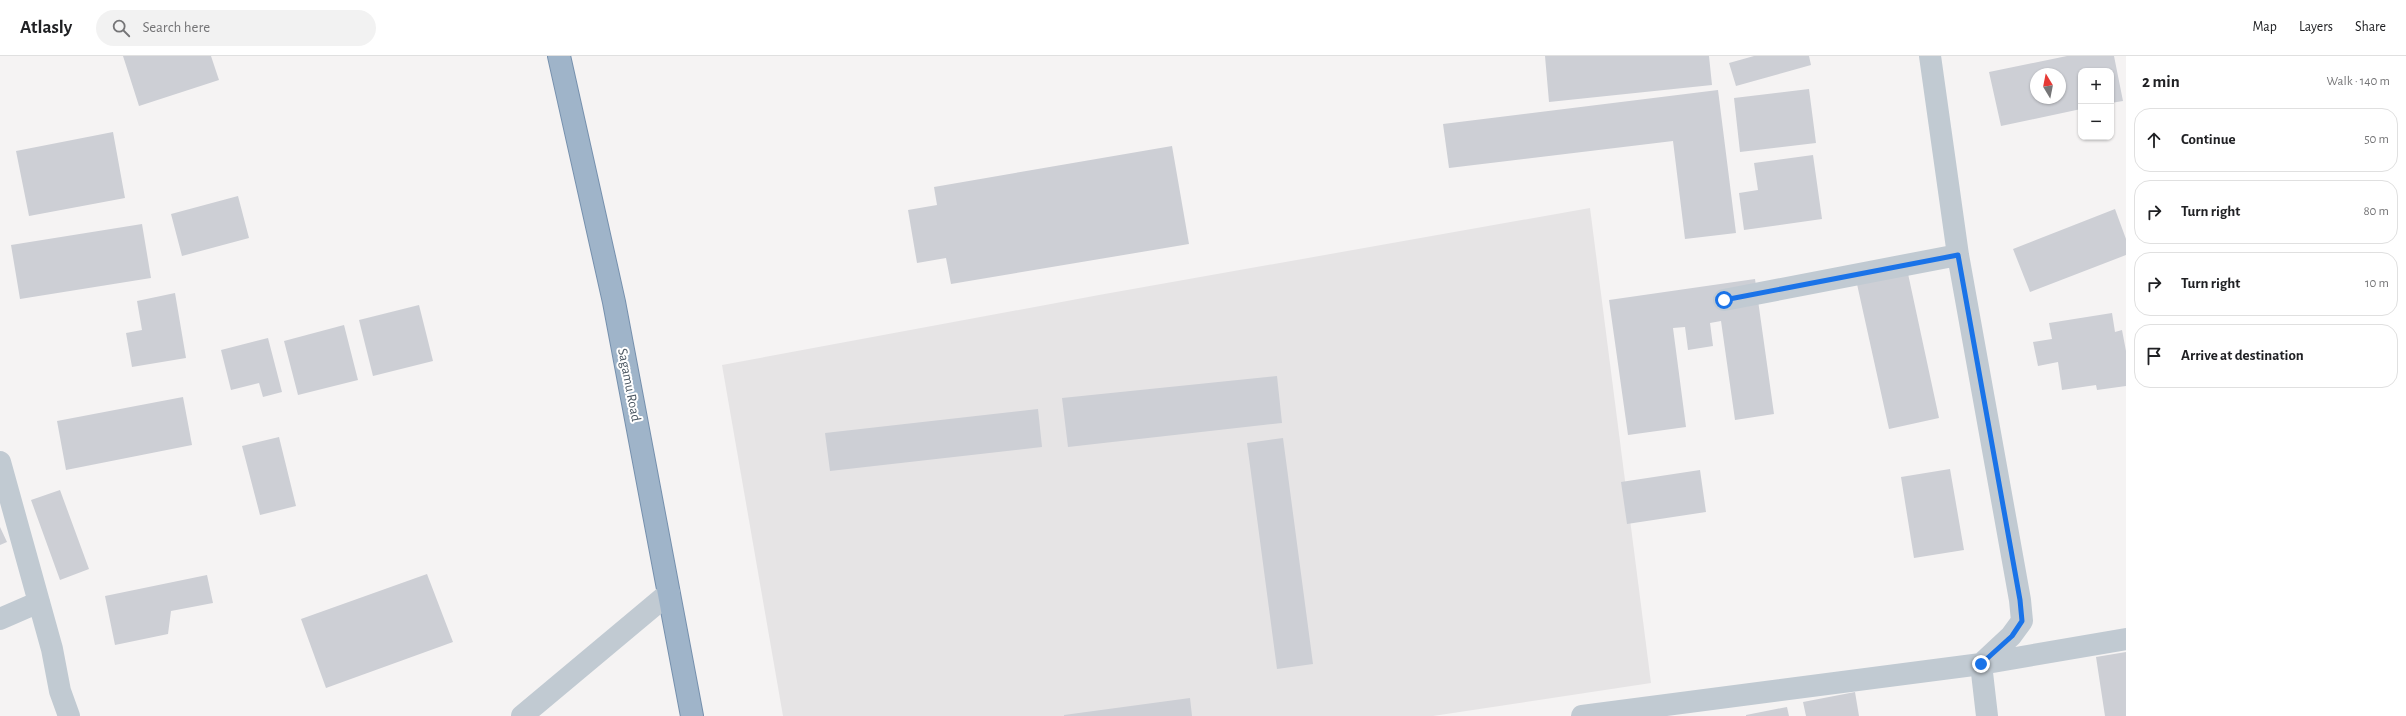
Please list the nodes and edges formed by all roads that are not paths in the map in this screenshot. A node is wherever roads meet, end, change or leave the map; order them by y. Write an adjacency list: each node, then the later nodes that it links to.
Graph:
1 (559, 56): 6 (highway, Sagamu Road)
2 (1930, 56): 3 (street)
3 (1958, 255): 4 (street); 10 (street)
4 (1724, 300)
5 (0, 462): 7 (street)
6 (669, 593): 13 (street); 14 (highway, Sagamu Road)
7 (39, 602): 8 (street); 12 (street)
8 (0, 619)
9 (2126, 639): 10 (street)
10 (1981, 664): 11 (street); 16 (street)
11 (1612, 714): 15 (street)
12 (69, 716)
13 (522, 716)
14 (692, 716)
15 (1582, 716)
16 (1987, 716)

